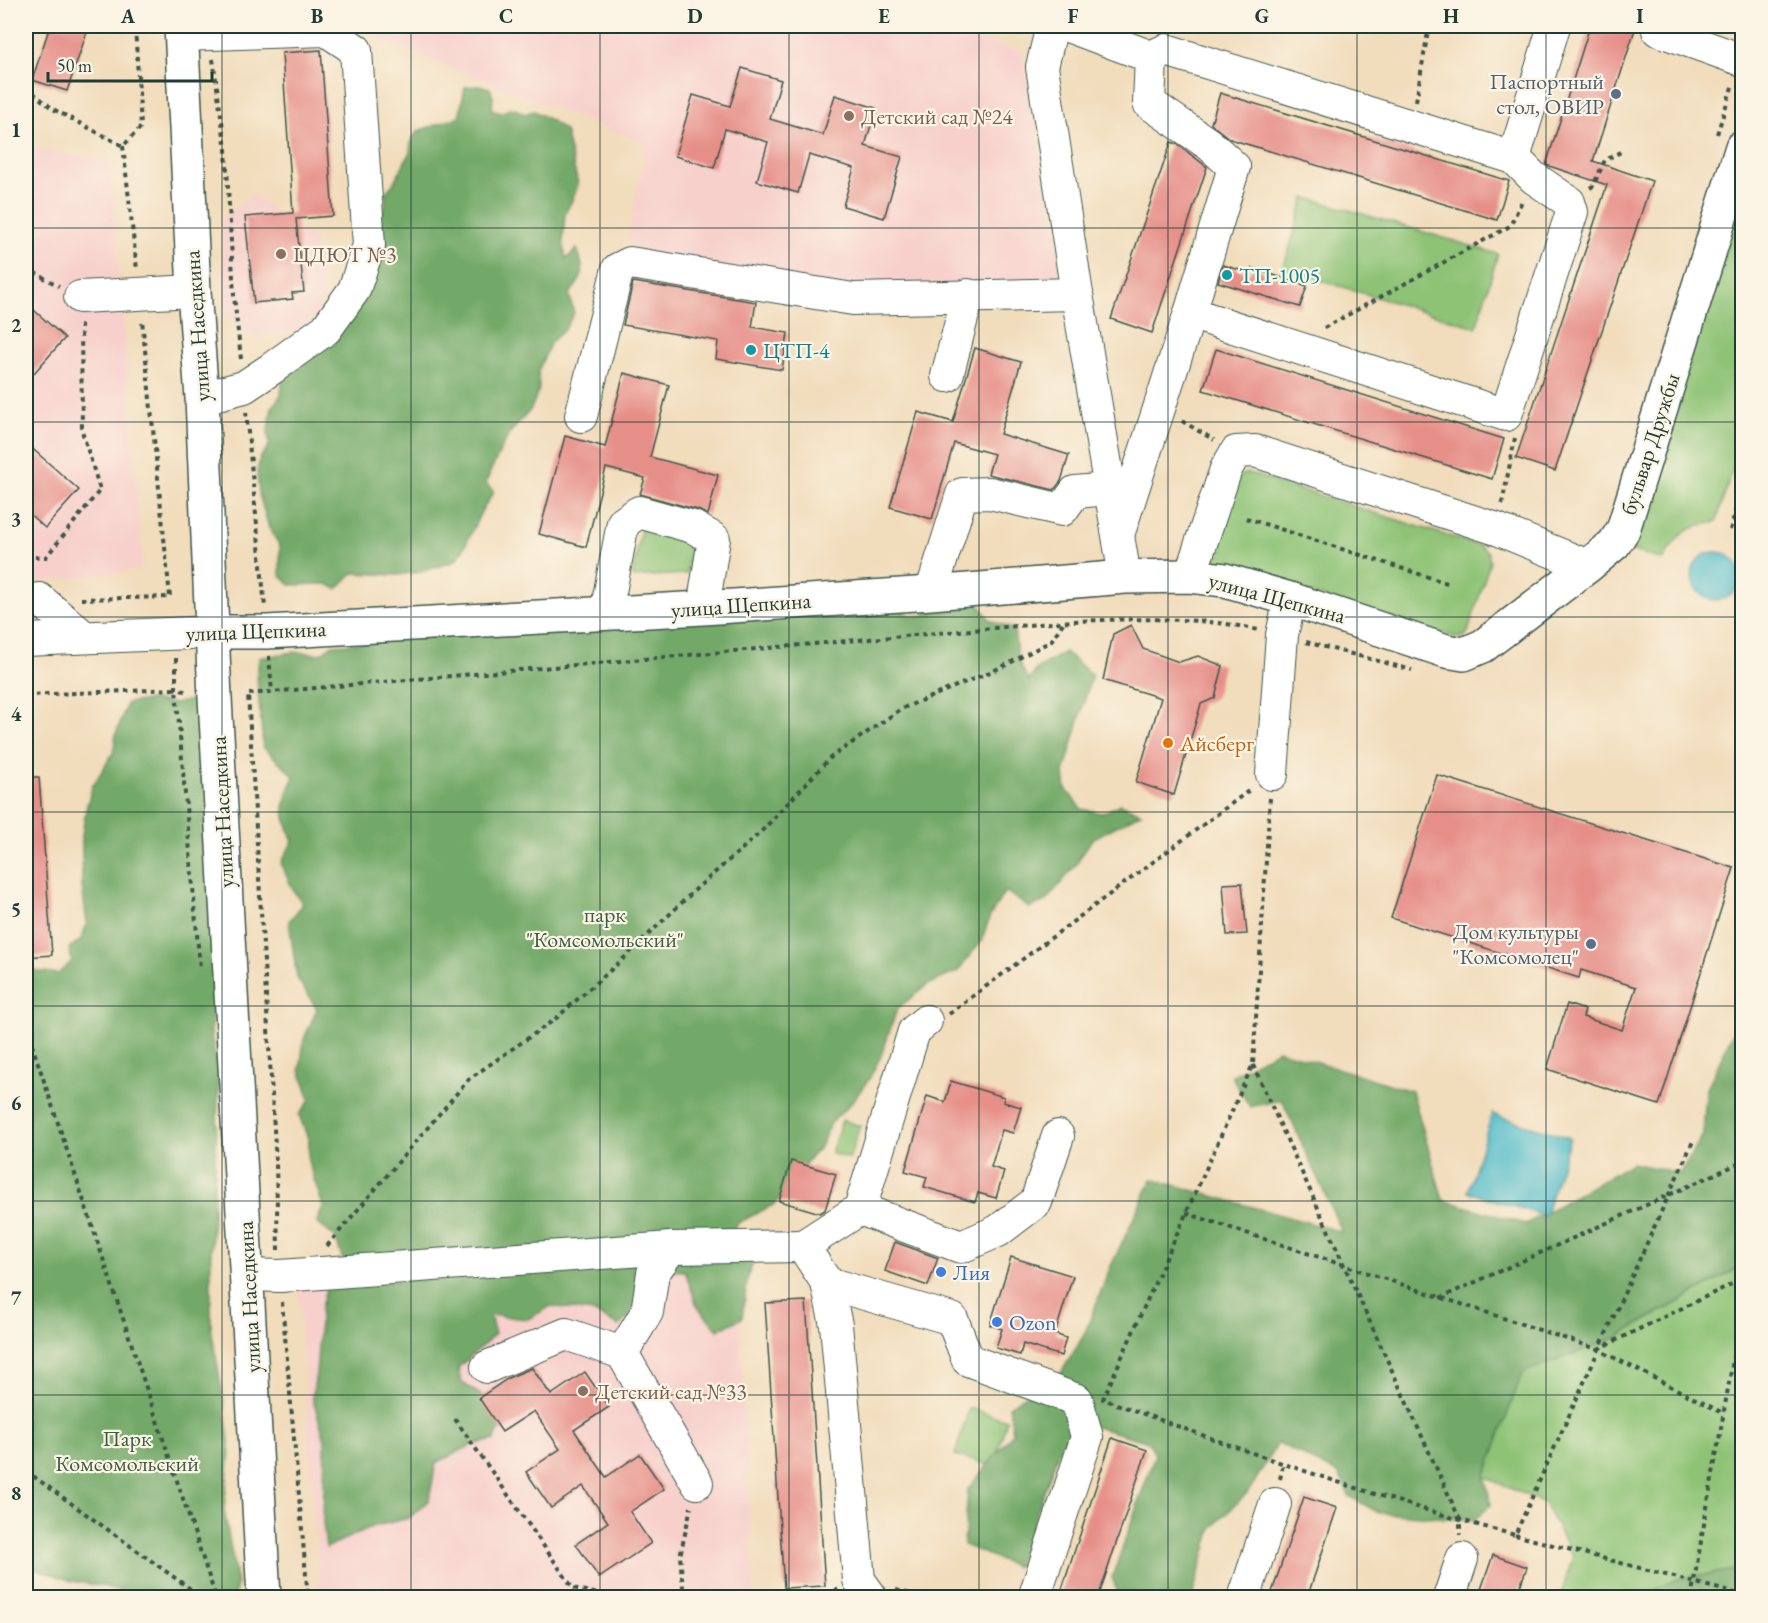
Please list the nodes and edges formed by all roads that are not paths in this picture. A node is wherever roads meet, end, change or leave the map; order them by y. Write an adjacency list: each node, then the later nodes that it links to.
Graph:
1 (1052, 26): 11 (street)
2 (1068, 26): 6 (street)
3 (1554, 26): 9 (street)
4 (1660, 26): 7 (street)
5 (181, 30): 10 (main road, улица Наседкина); 16 (street)
6 (1164, 44): 9 (street); 14 (street)
7 (1743, 60)
8 (1743, 147): 20 (main road, бульвар Дружбы)
9 (1524, 168): 14 (street)
10 (194, 291): 13 (street); 16 (main road, улица Наседкина)
11 (1077, 294): 12 (street); 18 (street)
12 (968, 295): 15 (street); 17 (street)
13 (80, 297)
14 (1191, 313): 19 (street)
15 (947, 376)
16 (202, 398): 28 (main road, улица Наседкина)
17 (581, 416)
18 (1109, 489): 19 (street); 23 (street)
19 (1117, 538): 21 (street)
20 (1588, 566): 22 (street); 31 (main road, бульвар Дружбы)
21 (1125, 576): 22 (main road, улица Щепкина); 23 (main road, улица Щепкина)
22 (1190, 576): 24 (main road, улица Щепкина)
23 (931, 593): 26 (main road, улица Щепкина)
24 (1290, 599): 31 (main road, улица Щепкина); 32 (street)
25 (32, 600): 29 (street)
26 (703, 608): 27 (main road, улица Щепкина); 27 (street)
27 (606, 613): 28 (main road, улица Щепкина)
28 (214, 632): 29 (street, улица Щепкина); 38 (main road, улица Наседкина)
29 (83, 636): 30 (street, улица Щепкина)
30 (26, 640)
31 (1446, 651)
32 (1272, 774)
33 (938, 1018): 35 (street)
34 (1058, 1136): 35 (street)
35 (860, 1209): 36 (street)
36 (803, 1246): 37 (street); 39 (street)
37 (671, 1248): 38 (street); 40 (street)
38 (248, 1275): 45 (main road, улица Наседкина)
39 (827, 1283): 46 (street); 47 (street)
40 (622, 1353): 41 (street); 42 (street)
41 (487, 1366)
42 (697, 1483)
43 (1275, 1504): 48 (street)
44 (1462, 1560): 49 (street)
45 (264, 1598)
46 (872, 1598)
47 (1034, 1598)
48 (1244, 1598)
49 (1449, 1598)

